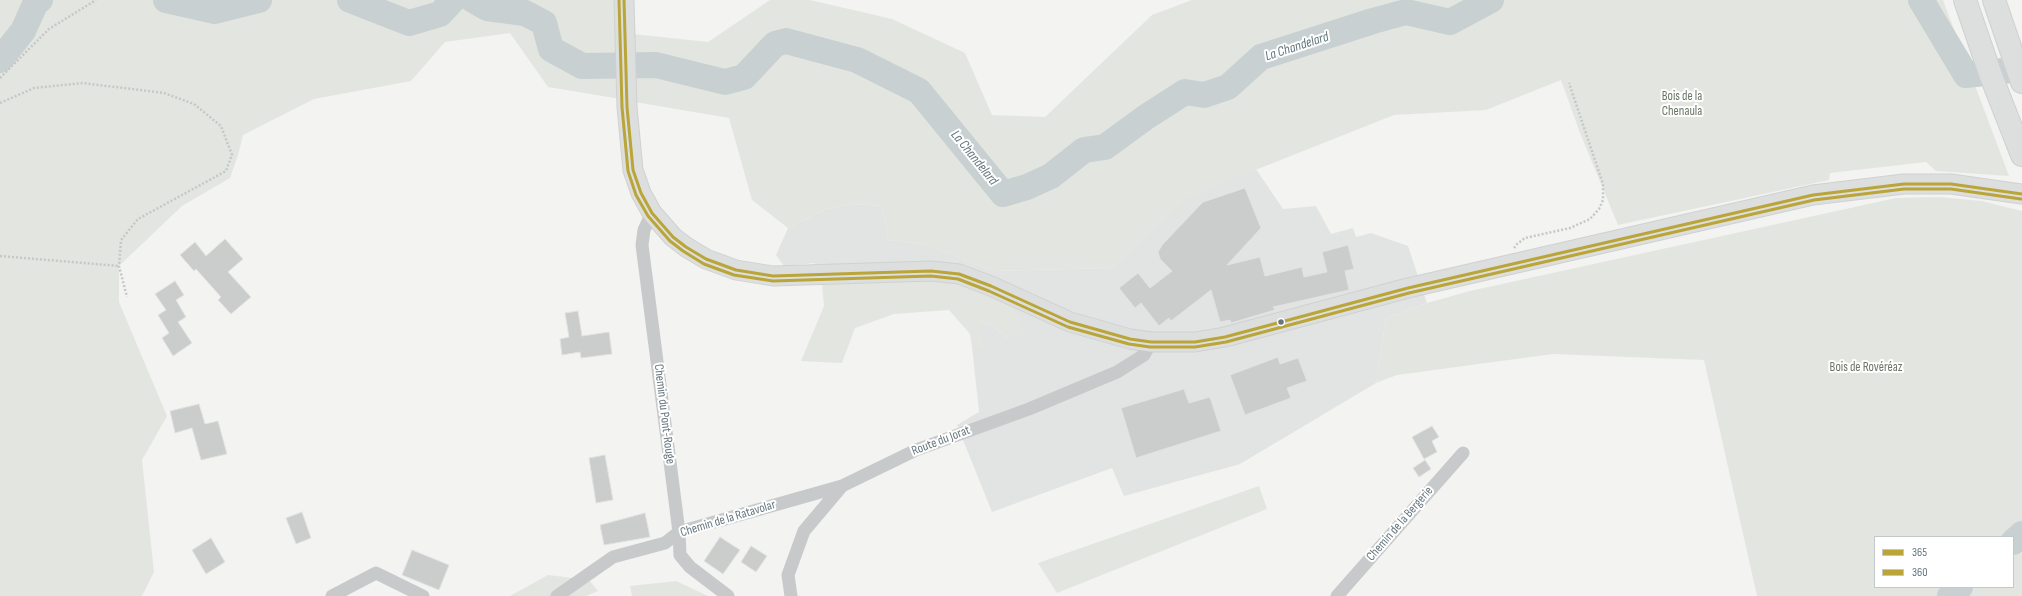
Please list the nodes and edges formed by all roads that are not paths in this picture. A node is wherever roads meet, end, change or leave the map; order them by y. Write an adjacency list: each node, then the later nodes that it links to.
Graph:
1 (624, 0): 7 (main road)
2 (1965, 0): 5 (highway)
3 (1994, 0): 4 (highway)
4 (2022, 82)
5 (2022, 155)
6 (2022, 194): 8 (main road)
7 (652, 213): 8 (main road); 11 (street, Chemin du Pont-Rouge)
8 (1151, 342): 10 (street, Route du Jorat)
9 (1463, 453): 17 (street, Chemin de la Bergerie)
10 (842, 486): 11 (street, Chemin de la Ratavolar); 16 (street, Route du Jorat)
11 (679, 532): 14 (street, Chemin de la Ratavolar); 15 (street, Chemin du Pont-Rouge)
12 (332, 596): 13 (street)
13 (424, 596)
14 (557, 596)
15 (728, 596)
16 (791, 596)
17 (1337, 596)

